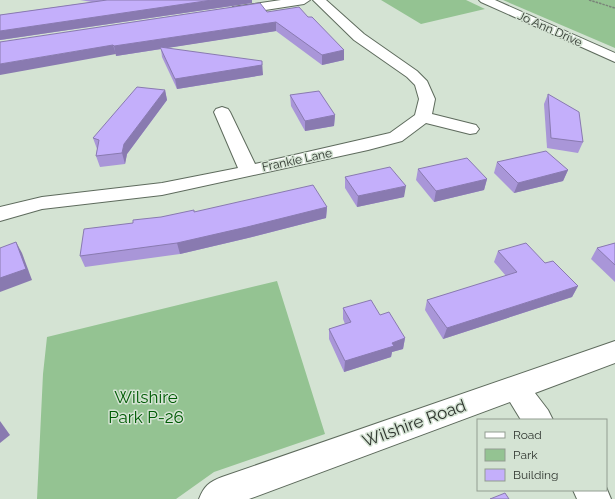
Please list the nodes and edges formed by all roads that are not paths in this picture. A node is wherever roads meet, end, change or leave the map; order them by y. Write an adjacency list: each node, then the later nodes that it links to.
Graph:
1 (319, 0): 7 (street)
2 (485, 0): 5 (street, Jo Ann Drive)
3 (296, 1): 4 (street)
4 (219, 13)
5 (615, 58)
6 (222, 112): 9 (street)
7 (423, 117): 8 (street); 9 (street, Frankie Lane)
8 (470, 128)
9 (248, 171): 10 (street, Frankie Lane)
10 (0, 214)
11 (615, 352): 12 (street, Wilshire Road)
12 (515, 387): 13 (street); 14 (street, Wilshire Road)
13 (537, 419)
14 (215, 499)

